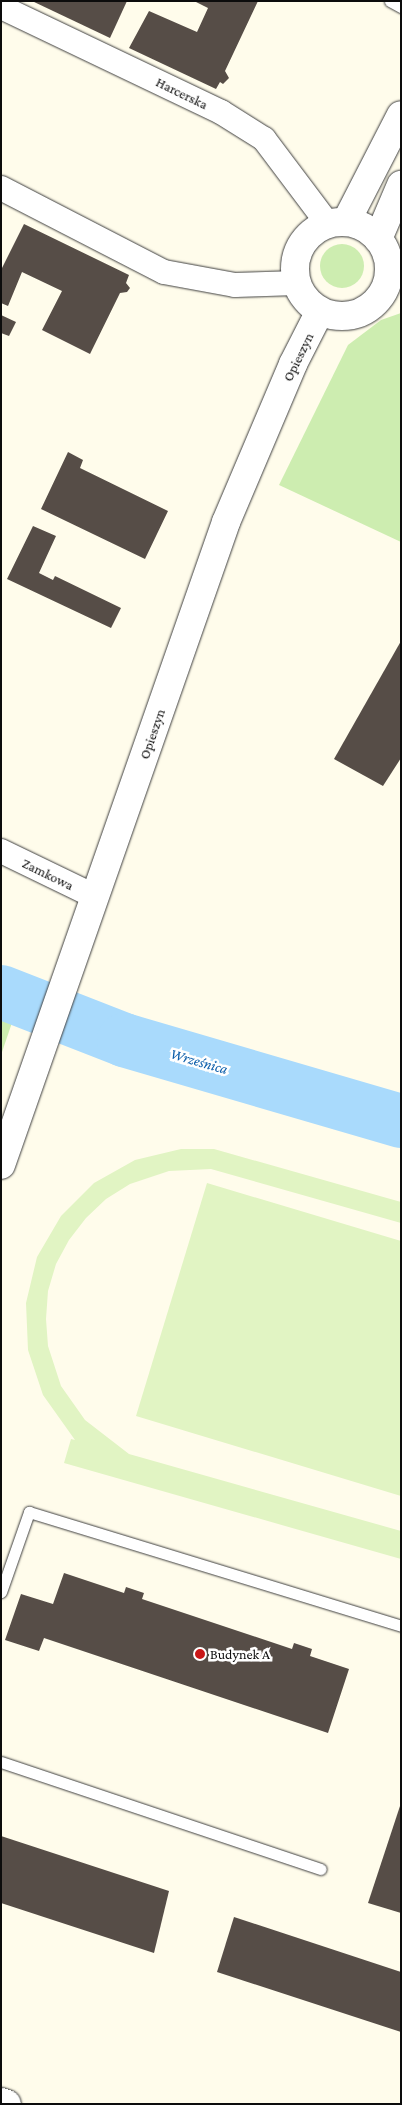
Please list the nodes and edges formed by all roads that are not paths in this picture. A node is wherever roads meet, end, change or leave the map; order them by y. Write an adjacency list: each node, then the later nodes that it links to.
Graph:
1 (390, 1): 3 (lane)
2 (1, 7): 7 (street, Harcerska)
3 (401, 7)
4 (401, 115): 7 (street)
5 (401, 185): 8 (street)
6 (1, 188): 9 (street)
7 (337, 223): 8 (street); 9 (street)
8 (378, 239): 10 (street)
9 (297, 283): 10 (street)
10 (320, 311): 12 (street, Opieszyn)
11 (1, 851): 12 (street, Zamkowa)
12 (94, 896): 13 (street, Opieszyn)
13 (1, 1165)
14 (1, 1592): 15 (lane)
15 (401, 1626)
16 (1, 1762): 17 (lane)
17 (320, 1869)
18 (1, 2102): 19 (street)
19 (7, 2104)

